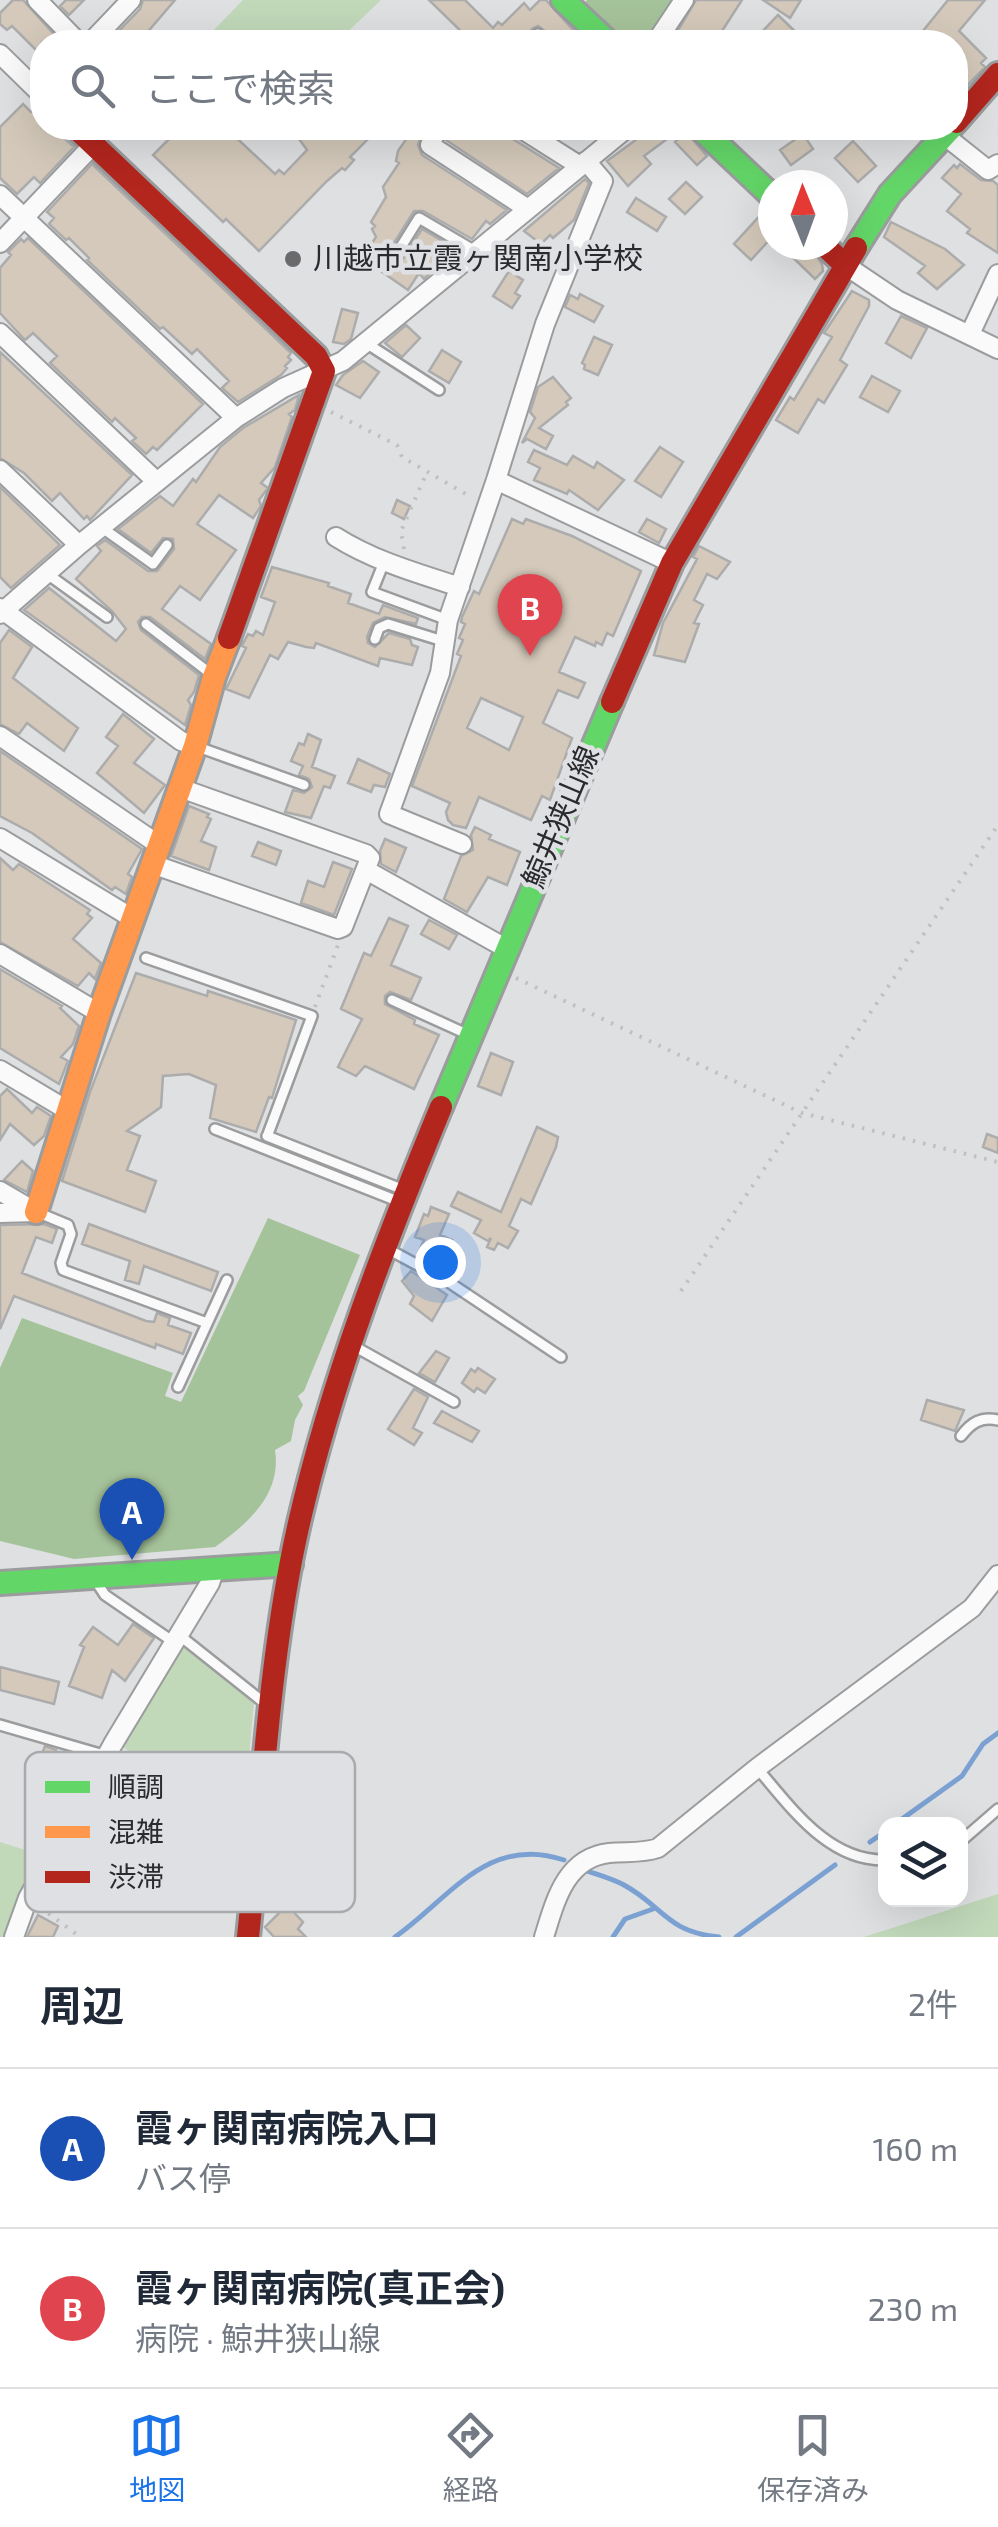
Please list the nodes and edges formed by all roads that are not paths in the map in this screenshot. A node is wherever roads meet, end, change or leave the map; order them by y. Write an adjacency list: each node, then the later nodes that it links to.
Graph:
1 (36, 0): 5 (street)
2 (131, 0): 6 (street)
3 (684, 0): 8 (street)
4 (572, 3): 7 (main road)
5 (66, 30)
6 (102, 30)
7 (597, 30)
8 (664, 30)
9 (0, 54): 11 (street)
10 (998, 74): 12 (main road, 鯨井狭山線)
11 (30, 83)
12 (968, 108)
13 (82, 140): 26 (street)
14 (89, 140): 37 (main road)
15 (432, 140): 25 (street)
16 (552, 140): 21 (street)
17 (612, 140): 21 (street)
18 (713, 140): 23 (main road)
19 (939, 140): 30 (main road, 鯨井狭山線)
20 (961, 140): 22 (street)
21 (583, 163): 25 (street); 41 (street)
22 (998, 164)
23 (758, 183)
24 (0, 196): 26 (street)
25 (528, 208): 28 (street)
26 (25, 218): 27 (street); 39 (street)
27 (0, 244)
28 (475, 251): 31 (lane); 35 (street)
29 (840, 260): 30 (main road)
30 (845, 265): 34 (street); 48 (main road, 鯨井狭山線)
31 (390, 266)
32 (998, 274): 34 (street)
33 (0, 333): 42 (street)
34 (970, 334): 36 (street)
35 (366, 343): 37 (street); 38 (lane)
36 (998, 349)
37 (324, 372): 39 (street); 57 (main road)
38 (440, 390)
39 (236, 418): 42 (street)
40 (0, 470): 45 (street)
41 (496, 480): 48 (street); 50 (street)
42 (156, 481): 43 (street)
43 (101, 527): 45 (street); 46 (lane)
44 (336, 536): 47 (street)
45 (79, 544): 49 (street)
46 (167, 545)
47 (384, 562): 50 (street); 53 (lane)
48 (672, 563): 69 (main road, 鯨井狭山線)
49 (46, 573): 51 (street); 52 (lane)
50 (460, 587): 53 (street)
51 (1, 611): 59 (street)
52 (107, 617)
53 (448, 620): 56 (street)
54 (146, 624): 57 (lane)
55 (375, 640): 56 (lane)
56 (443, 641): 63 (street)
57 (214, 677): 59 (main road)
58 (0, 736): 64 (street)
59 (195, 746): 60 (lane); 61 (main road)
60 (304, 786)
61 (180, 788): 64 (main road); 65 (street)
62 (0, 838): 66 (street)
63 (462, 844)
64 (155, 855): 65 (street); 66 (main road)
65 (366, 870): 69 (street)
66 (132, 918): 71 (main road)
67 (0, 954): 71 (street)
68 (146, 958): 76 (lane)
69 (503, 960): 72 (main road, 鯨井狭山線)
70 (392, 1000): 72 (lane)
71 (99, 1014): 74 (main road)
72 (472, 1036): 79 (main road, 鯨井狭山線)
73 (0, 1070): 74 (street)
74 (67, 1110): 80 (main road)
75 (215, 1129): 77 (lane)
76 (268, 1134): 77 (lane); 79 (lane)
77 (263, 1148): 79 (lane)
78 (0, 1190): 80 (street)
79 (404, 1197): 82 (main road, 鯨井狭山線)
80 (36, 1212): 81 (street); 84 (lane)
81 (0, 1213)
82 (384, 1246): 85 (main road, 鯨井狭山線); 86 (lane)
83 (227, 1280): 84 (lane)
84 (206, 1323): 87 (lane)
85 (349, 1343): 88 (lane); 91 (main road, 鯨井狭山線)
86 (561, 1357)
87 (178, 1387)
88 (454, 1402)
89 (998, 1420): 90 (lane)
90 (961, 1436)
91 (291, 1564): 92 (main road); 97 (main road, 鯨井狭山線)
92 (215, 1568): 94 (main road); 96 (street)
93 (998, 1575): 102 (street)
94 (92, 1576): 95 (main road); 96 (lane)
95 (0, 1583)
96 (177, 1639): 97 (lane); 100 (street)
97 (272, 1709): 101 (main road, 鯨井狭山線)
98 (0, 1725): 99 (lane)
99 (93, 1752)
100 (109, 1752)
101 (267, 1752)
102 (757, 1768): 105 (lane); 110 (street)
103 (998, 1808): 104 (lane)
104 (968, 1835)
105 (878, 1858)
106 (25, 1906): 108 (street)
107 (251, 1912): 109 (main road, 鯨井狭山線)
108 (14, 1937)
109 (248, 1937)
110 (544, 1937)

